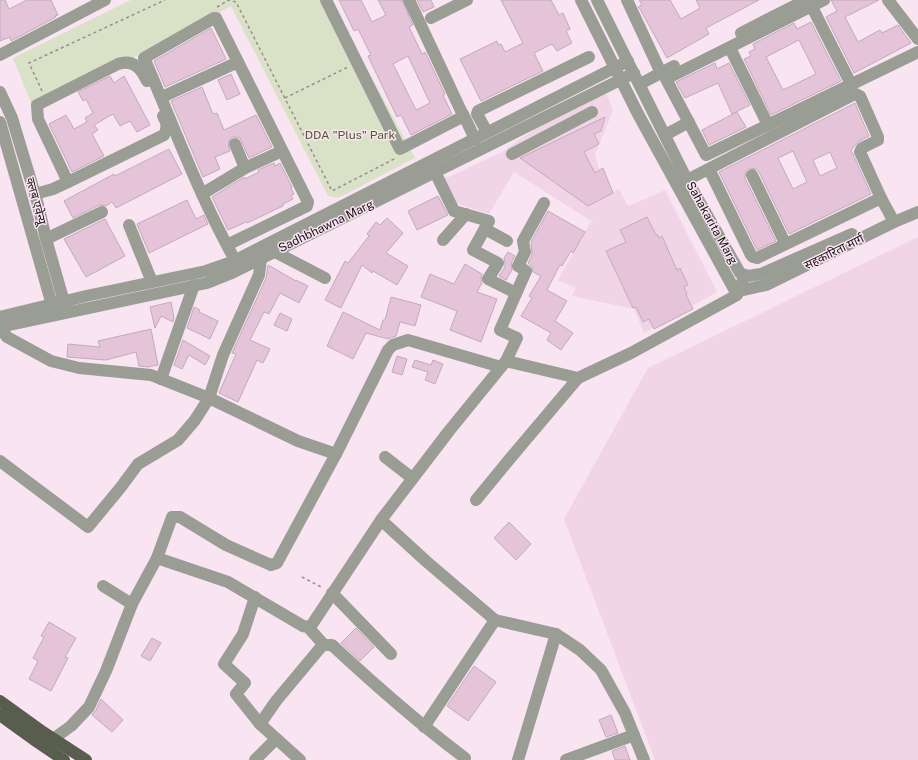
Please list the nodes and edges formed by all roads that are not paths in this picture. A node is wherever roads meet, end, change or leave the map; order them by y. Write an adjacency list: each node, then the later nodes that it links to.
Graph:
1 (105, 0): 15 (street)
2 (326, 0): 28 (street)
3 (409, 0): 28 (street)
4 (467, 0): 11 (street)
5 (581, 0): 19 (street, Sahakarita Marg)
6 (598, 0): 17 (street, Sahakarita Marg)
7 (627, 0): 20 (street)
8 (824, 0): 10 (street)
9 (888, 0): 12 (street)
10 (809, 3): 13 (street); 20 (street, Sadhbhawna Marg); 23 (street)
11 (431, 18)
12 (918, 39)
13 (730, 48): 31 (street); 32 (street)
14 (918, 52): 23 (street)
15 (1, 53)
16 (589, 57): 33 (street)
17 (628, 61): 19 (street, Sadhbhawna Marg); 21 (street, Sahakarita Marg)
18 (238, 62): 25 (street); 25 (street); 38 (street)
19 (615, 68): 22 (street, Sahakarita Marg); 33 (street, Sadhbhawna Marg)
20 (662, 73): 21 (street, Sadhbhawna Marg)
21 (637, 79): 22 (street, Sadhbhawna Marg); 34 (street, Sahakarita Marg)
22 (621, 80): 26 (street, Sadhbhawna Marg); 69 (street, Sahakarita Marg)
23 (851, 84): 32 (street)
24 (0, 92): 46 (street, क्लब एवेन्यू)
25 (162, 97): 47 (street)
26 (570, 105): 29 (street); 42 (street, Sadhbhawna Marg)
27 (592, 112): 29 (street)
28 (463, 114): 36 (street)
29 (577, 120): 39 (street)
30 (0, 122): 35 (street, क्लब एवेन्यू)
31 (689, 122): 32 (street); 34 (street)
32 (768, 125)
33 (487, 132): 36 (street, Sadhbhawna Marg)
34 (665, 135): 44 (street, Sahakarita Marg)
35 (2, 137): 72 (street, क्लब एवेन्यू)
36 (475, 139): 64 (street, Sadhbhawna Marg)
37 (235, 144): 40 (street)
38 (282, 151): 40 (street); 61 (street)
39 (512, 154)
40 (245, 168): 47 (street)
41 (709, 169): 44 (street); 48 (street); 60 (street)
42 (435, 172): 53 (street); 62 (street, Sadhbhawna Marg)
43 (752, 175): 60 (street)
44 (687, 180): 65 (street, Sahakarita Marg)
45 (68, 182): 45 (street); 46 (street)
46 (35, 194): 57 (street, क्लब एवेन्यू)
47 (202, 194): 61 (street)
48 (881, 198): 54 (street); 60 (street)
49 (544, 203): 70 (street)
50 (918, 203): 54 (street, Sahakarita Marg)
51 (102, 212): 57 (street)
52 (918, 212): 54 (street, सहकारिता मार्ग)
53 (466, 214): 56 (street); 58 (street)
54 (893, 219): 65 (street, Sahakarita Marg); 69 (street, सहकारिता मार्ग)
55 (129, 225): 67 (street)
56 (485, 229): 59 (street); 70 (street)
57 (46, 239): 71 (street, क्लब एवेन्यू)
58 (443, 240)
59 (507, 241)
60 (786, 243)
61 (227, 244): 64 (street)
62 (275, 252): 63 (street, Sadhbhawna Marg); 66 (street)
63 (261, 259): 68 (street, Sadhbhawna Marg); 78 (street)
64 (235, 260): 67 (street, Sadhbhawna Marg)
65 (745, 275): 69 (street)
66 (325, 278)
67 (152, 282): 71 (street, Sadhbhawna Marg)
68 (194, 285): 71 (street, Sadhbhawna Marg); 77 (street)
69 (744, 290): 76 (street, सहकारिता मार्ग)
70 (516, 294): 75 (street)
71 (65, 307): 72 (street, Sadhbhawna Marg)
72 (53, 310): 73 (street, Sadhbhawna Marg); 74 (street, Sadhbhawna Marg)
73 (0, 317)
74 (0, 328): 77 (street)
75 (503, 364): 76 (street); 79 (street); 82 (street)
76 (578, 378): 83 (street)
77 (161, 379): 78 (street)
78 (209, 398): 79 (street); 81 (street)
79 (336, 454): 85 (street)
80 (385, 457): 82 (street)
81 (0, 461)
82 (412, 478): 84 (street)
83 (476, 500)
84 (381, 520): 87 (street); 90 (street)
85 (157, 558): 88 (street); 89 (street)
86 (103, 586): 89 (street)
87 (332, 593): 91 (street); 94 (street)
88 (255, 597): 91 (street); 97 (street)
89 (132, 604): 100 (street)
90 (495, 620): 92 (street); 98 (street)
91 (308, 627): 93 (street)
92 (556, 634): 99 (street); 107 (street)
93 (324, 645): 97 (street); 98 (street)
94 (391, 654)
95 (0, 701): 100 (main road)
96 (0, 715): 103 (main road)
97 (260, 724): 101 (street)
98 (424, 728): 102 (street)
99 (634, 735): 108 (street); 109 (street)
100 (53, 739): 104 (main road)
101 (276, 739): 105 (street); 106 (street)
102 (465, 758)
103 (64, 760)
104 (86, 760)
105 (255, 760)
106 (300, 760)
107 (518, 760)
108 (566, 760)
109 (644, 760)

